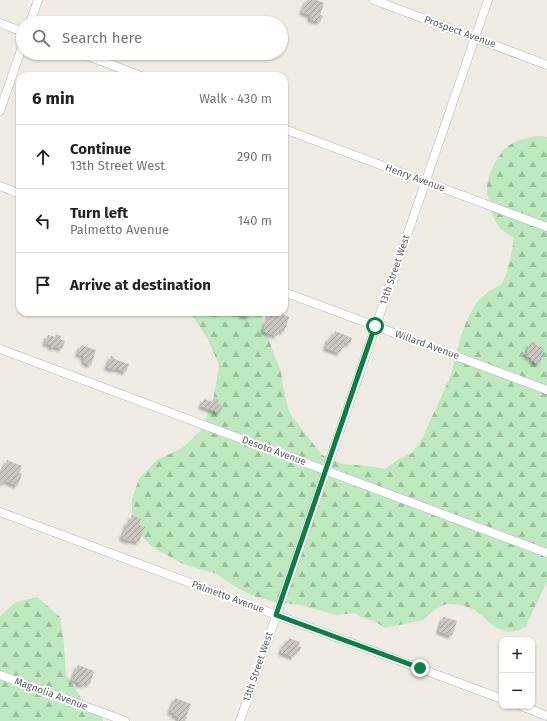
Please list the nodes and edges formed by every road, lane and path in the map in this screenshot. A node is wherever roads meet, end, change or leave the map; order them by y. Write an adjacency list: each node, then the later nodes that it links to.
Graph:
1 (38, 0): 4 (street)
2 (374, 0): 7 (street, Prospect Avenue)
3 (488, 0): 7 (street, 13th Street West)
4 (32, 16)
5 (0, 23): 6 (street)
6 (16, 29)
7 (475, 38): 10 (street, Prospect Avenue); 14 (street, 13th Street West)
8 (18, 60): 12 (street)
9 (99, 60): 11 (street)
10 (547, 65)
11 (130, 72)
12 (0, 111)
13 (288, 131): 14 (street, Henry Avenue)
14 (425, 182): 17 (street, Henry Avenue); 19 (street, 13th Street West)
15 (0, 186): 16 (street)
16 (16, 192)
17 (547, 228)
18 (288, 293): 19 (street, Willard Avenue)
19 (375, 326): 21 (street, Willard Avenue); 22 (street, 13th Street West)
20 (0, 349): 22 (street, Desoto Avenue)
21 (547, 390)
22 (326, 470): 24 (street, Desoto Avenue); 25 (street, 13th Street West)
23 (0, 512): 25 (street, Palmetto Avenue)
24 (547, 553)
25 (276, 615): 27 (street, Palmetto Avenue); 31 (street, 13th Street West)
26 (0, 675): 30 (street, Magnolia Avenue)
27 (499, 698)
28 (529, 709): 29 (street)
29 (547, 716)
30 (125, 721)
31 (240, 721)

